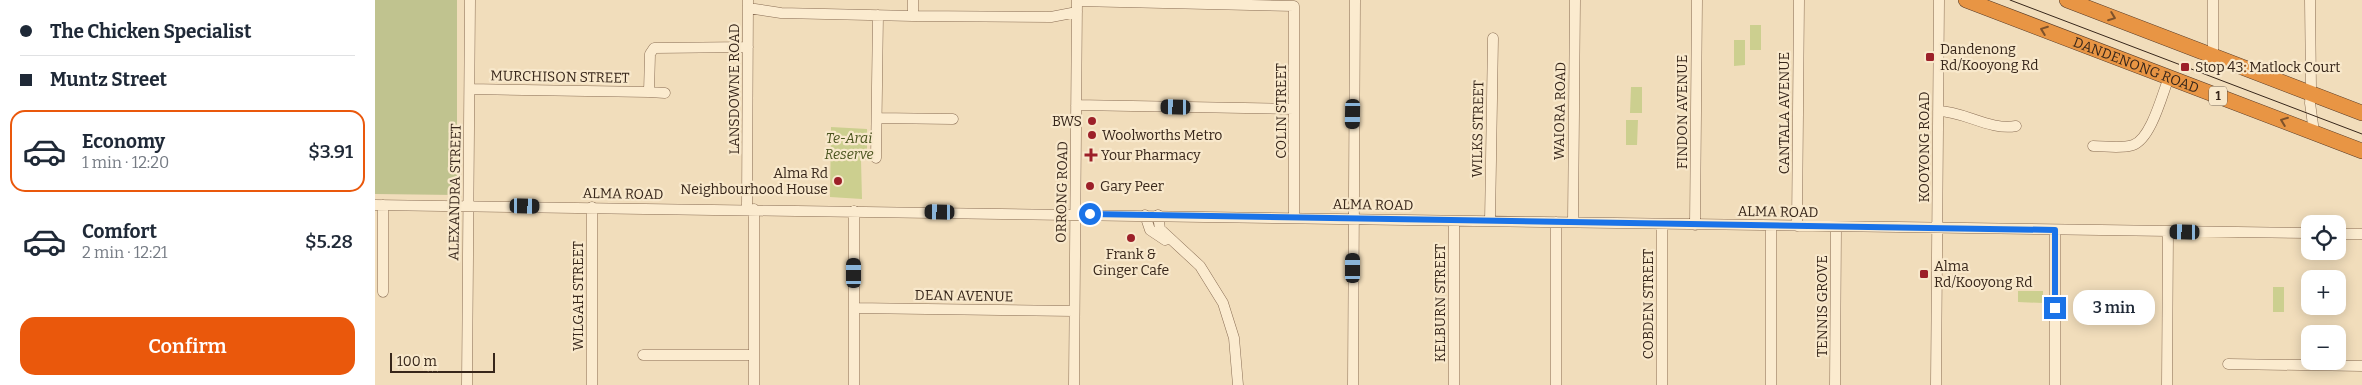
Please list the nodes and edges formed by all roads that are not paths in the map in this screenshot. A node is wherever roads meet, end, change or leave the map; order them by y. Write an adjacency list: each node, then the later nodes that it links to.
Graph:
1 (470, 0): 22 (street, ALEXANDRA STREET)
2 (913, 0): 15 (street)
3 (1355, 0): 46 (street)
4 (1575, 0): 50 (street, WAIORA ROAD)
5 (1697, 0): 52 (street, FINDON AVENUE)
6 (1799, 0): 54 (street, CANTALA AVENUE)
7 (1939, 0): 28 (street, KOOYONG ROAD)
8 (1966, 0): 21 (highway, DANDENONG ROAD / 1, one-way to 8)
9 (2067, 0): 20 (highway, one-way to 20)
10 (2213, 0): 20 (street)
11 (2310, 0): 25 (street)
12 (1077, 4): 16 (street); 17 (street, ORRONG ROAD); 27 (street, COLIN STREET)
13 (748, 8): 14 (street); 19 (street, LANSDOWNE ROAD)
14 (878, 15): 15 (street); 30 (street)
15 (913, 16): 16 (street)
16 (1051, 17): 17 (street)
17 (1077, 24): 26 (street, ORRONG ROAD)
18 (1493, 38): 48 (street, WILKS STREET)
19 (748, 48): 23 (street, MURCHISON STREET); 40 (street, LANSDOWNE ROAD)
20 (2213, 56): 25 (highway)
21 (2169, 77): 33 (highway, DANDENONG ROAD / 1, one-way to 21); 34 (street)
22 (470, 89): 23 (street, MURCHISON STREET); 38 (street, ALEXANDRA STREET)
23 (649, 92): 24 (street, MURCHISON STREET)
24 (665, 93)
25 (2311, 93): 29 (highway); 33 (street)
26 (1076, 105): 27 (street); 42 (street, ORRONG ROAD)
27 (1294, 109): 45 (street, COLIN STREET)
28 (1938, 111): 32 (street); 56 (street, KOOYONG ROAD)
29 (2362, 112)
30 (877, 118): 31 (street); 36 (street)
31 (953, 119)
32 (2016, 126)
33 (2314, 132): 35 (highway, DANDENONG ROAD / 1)
34 (2093, 146)
35 (2362, 151)
36 (877, 158)
37 (379, 205): 38 (street, ALMA ROAD); 63 (street)
38 (467, 206): 39 (street, ALMA ROAD); 71 (street, ALEXANDRA STREET)
39 (592, 207): 40 (street, ALMA ROAD); 72 (street, WILGAH STREET)
40 (750, 209): 41 (street, ALMA ROAD); 68 (street, LANSDOWNE ROAD)
41 (854, 211): 42 (street, ALMA ROAD); 65 (street)
42 (1075, 214): 43 (street, ALMA ROAD); 66 (street, ORRONG ROAD)
43 (1145, 215): 44 (street, ALMA ROAD); 62 (street)
44 (1158, 215): 45 (street, ALMA ROAD); 62 (street)
45 (1294, 218): 46 (street, ALMA ROAD)
46 (1353, 219): 47 (street, ALMA ROAD); 77 (street)
47 (1454, 221): 48 (street, ALMA ROAD); 78 (street, KELBURN STREET)
48 (1491, 221): 49 (street, ALMA ROAD)
49 (1556, 222): 50 (street, ALMA ROAD); 79 (street)
50 (1573, 222): 51 (street, ALMA ROAD)
51 (1662, 224): 52 (street, ALMA ROAD); 80 (street, COBDEN STREET)
52 (1695, 225): 53 (street, ALMA ROAD)
53 (1771, 226): 54 (street, ALMA ROAD); 81 (street)
54 (1797, 226): 55 (street, ALMA ROAD)
55 (1836, 227): 56 (street, ALMA ROAD); 82 (street, TENNIS GROVE)
56 (1938, 228): 57 (street, ALMA ROAD); 83 (street, KOOYONG ROAD)
57 (2055, 230): 58 (street, ALMA ROAD); 84 (street)
58 (2168, 232): 59 (street, ALMA ROAD); 85 (street)
59 (2301, 234)
60 (2346, 234): 61 (street)
61 (2362, 234)
62 (1177, 246): 76 (street)
63 (379, 272): 64 (street)
64 (383, 292)
65 (854, 308): 66 (street, DEAN AVENUE); 74 (street)
66 (1074, 311): 75 (street, ORRONG ROAD)
67 (643, 355): 68 (street)
68 (755, 355): 73 (street, LANSDOWNE ROAD)
69 (2228, 364): 70 (street)
70 (2362, 366)
71 (467, 385)
72 (592, 385)
73 (754, 385)
74 (854, 385)
75 (1074, 385)
76 (1238, 385)
77 (1353, 385)
78 (1454, 385)
79 (1556, 385)
80 (1662, 385)
81 (1771, 385)
82 (1835, 385)
83 (1936, 385)
84 (2055, 385)
85 (2167, 385)

